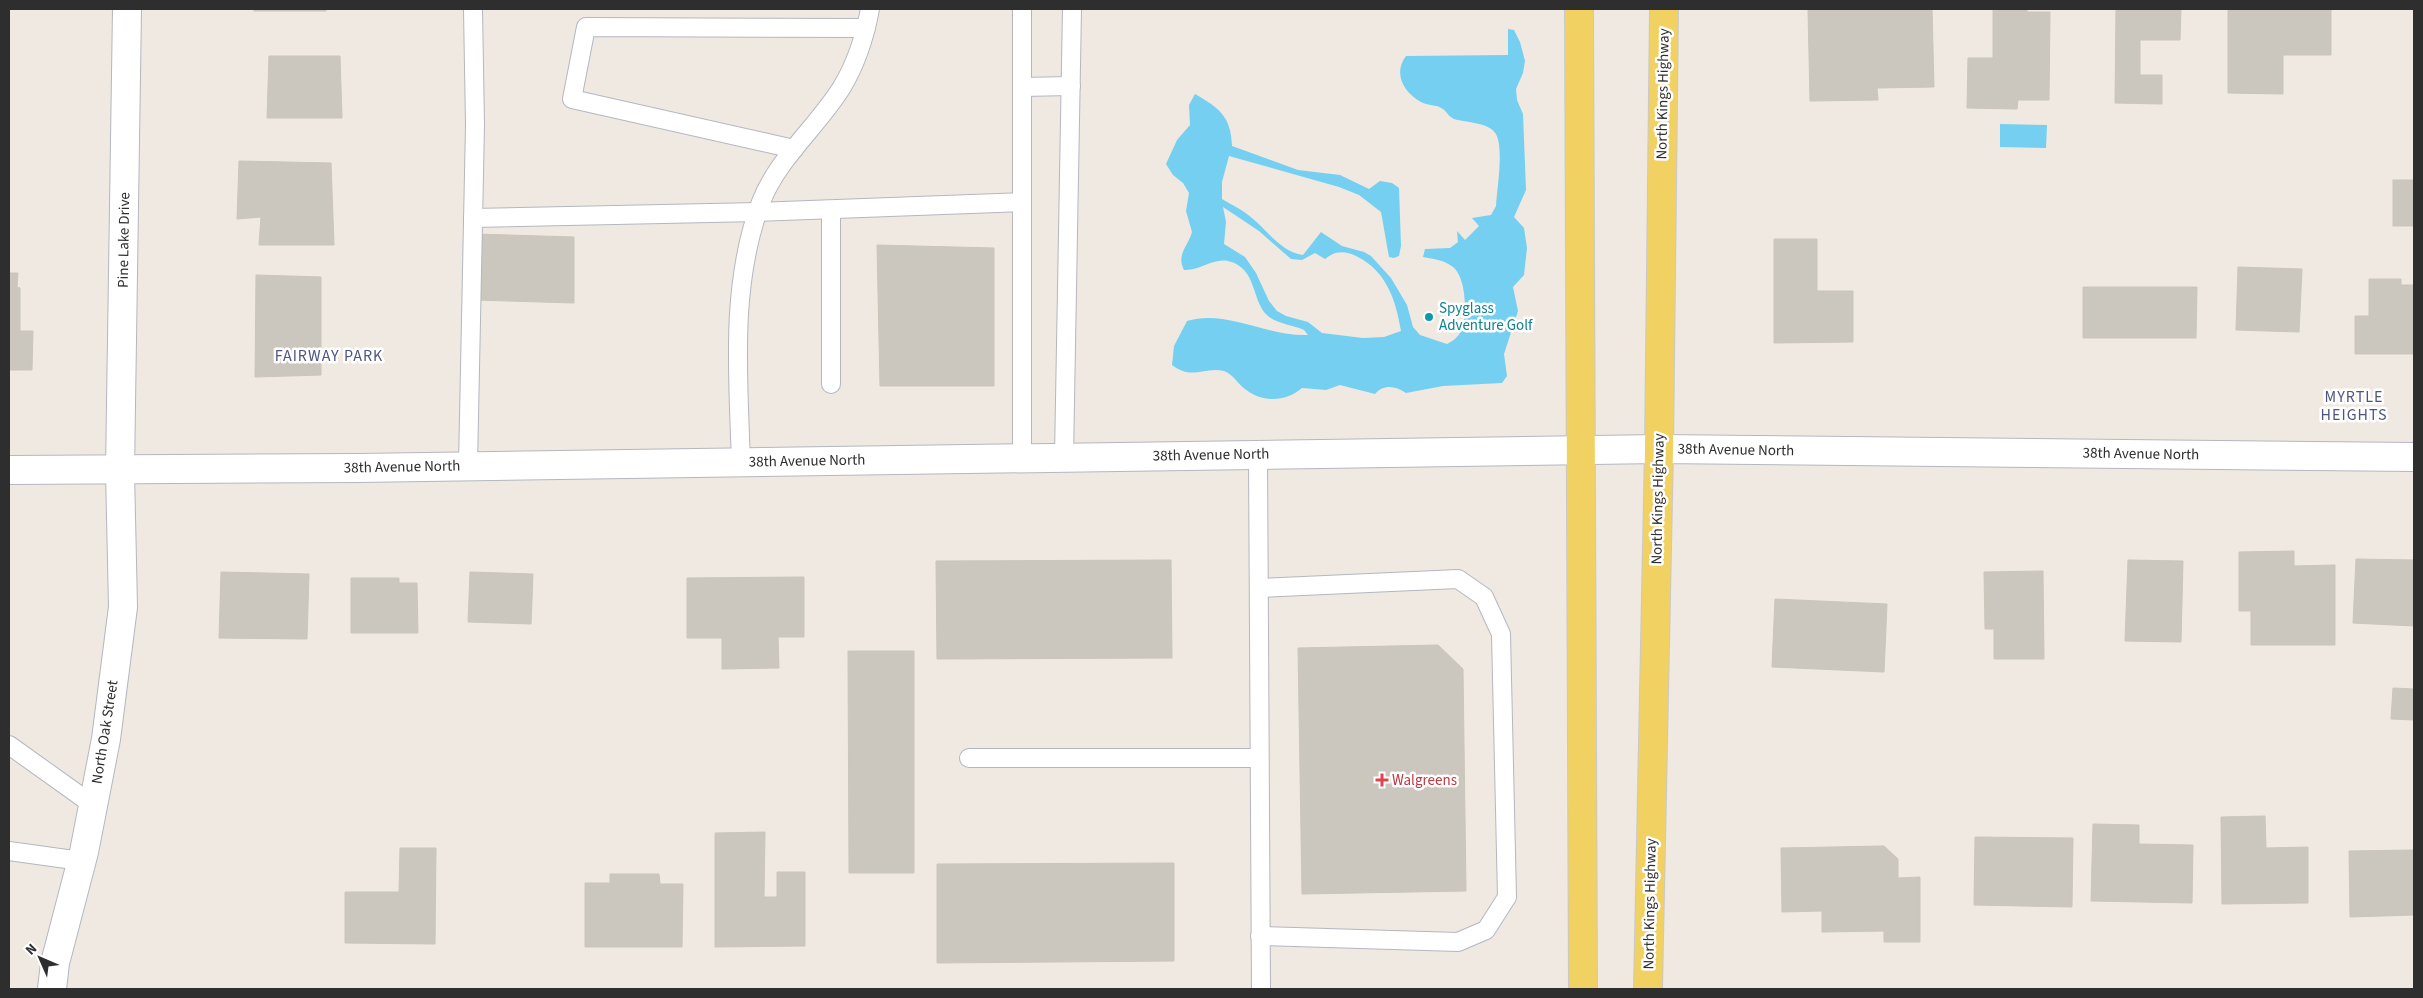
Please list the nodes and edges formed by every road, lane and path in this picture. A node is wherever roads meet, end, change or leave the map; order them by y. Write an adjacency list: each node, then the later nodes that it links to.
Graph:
1 (127, 9): 26 (main road, Pine Lake Drive)
2 (474, 9): 15 (lane)
3 (870, 9): 8 (lane)
4 (1022, 9): 10 (lane)
5 (1072, 9): 9 (lane)
6 (1579, 9): 18 (main road)
7 (1664, 9): 17 (main road, North Kings Highway)
8 (866, 28): 11 (lane); 11 (lane)
9 (1070, 86): 10 (lane); 22 (lane)
10 (1022, 87): 12 (lane)
11 (794, 149): 14 (lane)
12 (1022, 202): 13 (lane); 21 (lane)
13 (831, 210): 14 (lane); 16 (lane)
14 (758, 212): 15 (lane); 23 (lane)
15 (473, 218): 24 (lane)
16 (831, 384)
17 (1659, 449): 18 (main road, 38th Avenue North); 20 (main road, 38th Avenue North); 38 (main road, North Kings Highway)
18 (1580, 450): 19 (main road, 38th Avenue North); 37 (main road)
19 (1258, 454): 22 (main road, 38th Avenue North); 27 (lane)
20 (2414, 457)
21 (1022, 458): 22 (main road, 38th Avenue North); 23 (main road, 38th Avenue North)
22 (1064, 458)
23 (741, 462): 24 (main road, 38th Avenue North)
24 (468, 466): 26 (main road, 38th Avenue North)
25 (9, 470): 26 (main road, 38th Avenue North)
26 (120, 471): 31 (main road, North Oak Street)
27 (1259, 588): 30 (lane); 34 (lane)
28 (9, 745): 31 (lane)
29 (970, 758): 30 (lane)
30 (1259, 758): 34 (lane)
31 (93, 805): 33 (main road, North Oak Street)
32 (9, 850): 33 (lane)
33 (81, 861): 35 (main road, North Oak Street)
34 (1260, 936): 36 (lane)
35 (52, 989)
36 (1260, 989)
37 (1583, 989)
38 (1648, 989)

